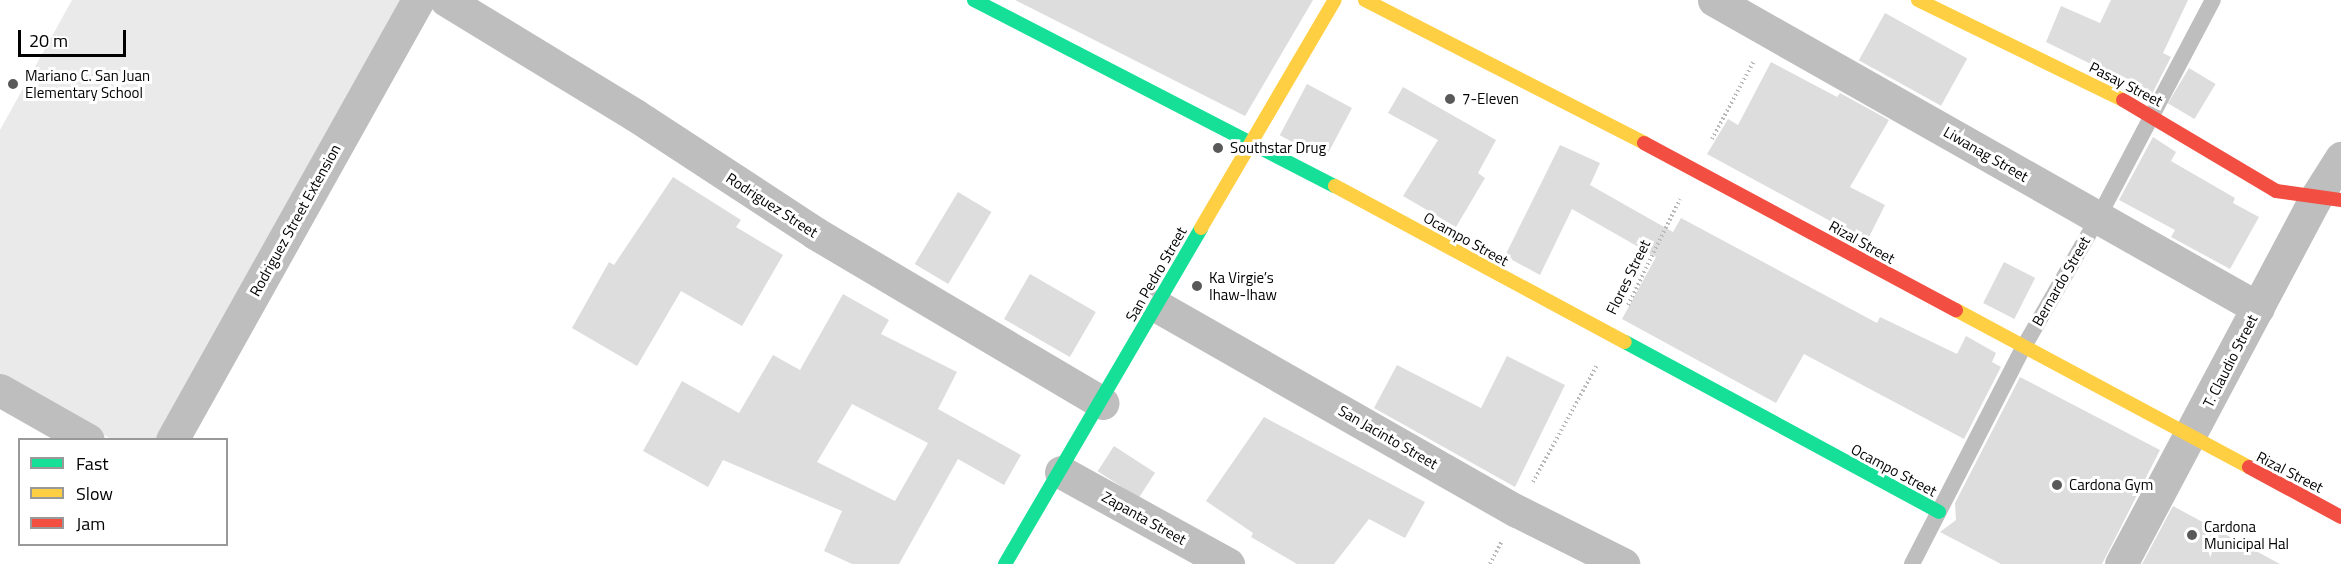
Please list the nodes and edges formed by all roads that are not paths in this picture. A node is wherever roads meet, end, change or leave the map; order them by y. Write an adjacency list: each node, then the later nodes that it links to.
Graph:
1 (418, 0): 20 (street, Rodriguez Street Extension)
2 (446, 0): 18 (street, Rodriguez Street)
3 (974, 0): 10 (main road, Ocampo Street)
4 (1335, 0): 10 (main road, San Pedro Street)
5 (1365, 0): 16 (main road, Rizal Street)
6 (1714, 0): 13 (street, Liwanag Street)
7 (1918, 0): 9 (main road, Pasay Street)
8 (2213, 0): 9 (lane, Bernardo Street)
9 (2151, 114): 12 (main road, Pasay Street); 13 (lane, Bernardo Street)
10 (1252, 141): 14 (main road, San Pedro Street); 23 (main road, Ocampo Street)
11 (2341, 158): 12 (street, T. Claudio Street)
12 (2328, 199): 15 (street, T. Claudio Street)
13 (2098, 218): 15 (street, Liwanag Street); 16 (lane, Bernardo Street)
14 (1157, 306): 18 (main road, San Pedro Street); 27 (street, San Jacinto Street)
15 (2258, 308): 21 (street, T. Claudio Street)
16 (2023, 348): 21 (main road, Rizal Street); 23 (lane, Bernardo Street)
17 (0, 390): 19 (street)
18 (1102, 403): 22 (main road, San Pedro Street)
19 (84, 438)
20 (173, 438)
21 (2191, 438): 24 (main road, Rizal Street); 29 (street, T. Claudio Street)
22 (1061, 472): 25 (main road, San Pedro Street); 26 (street, Zapanta Street)
23 (1943, 515): 28 (lane, Bernardo Street)
24 (2341, 517)
25 (1005, 564)
26 (1228, 564)
27 (1623, 564)
28 (1912, 564)
29 (2121, 564)

